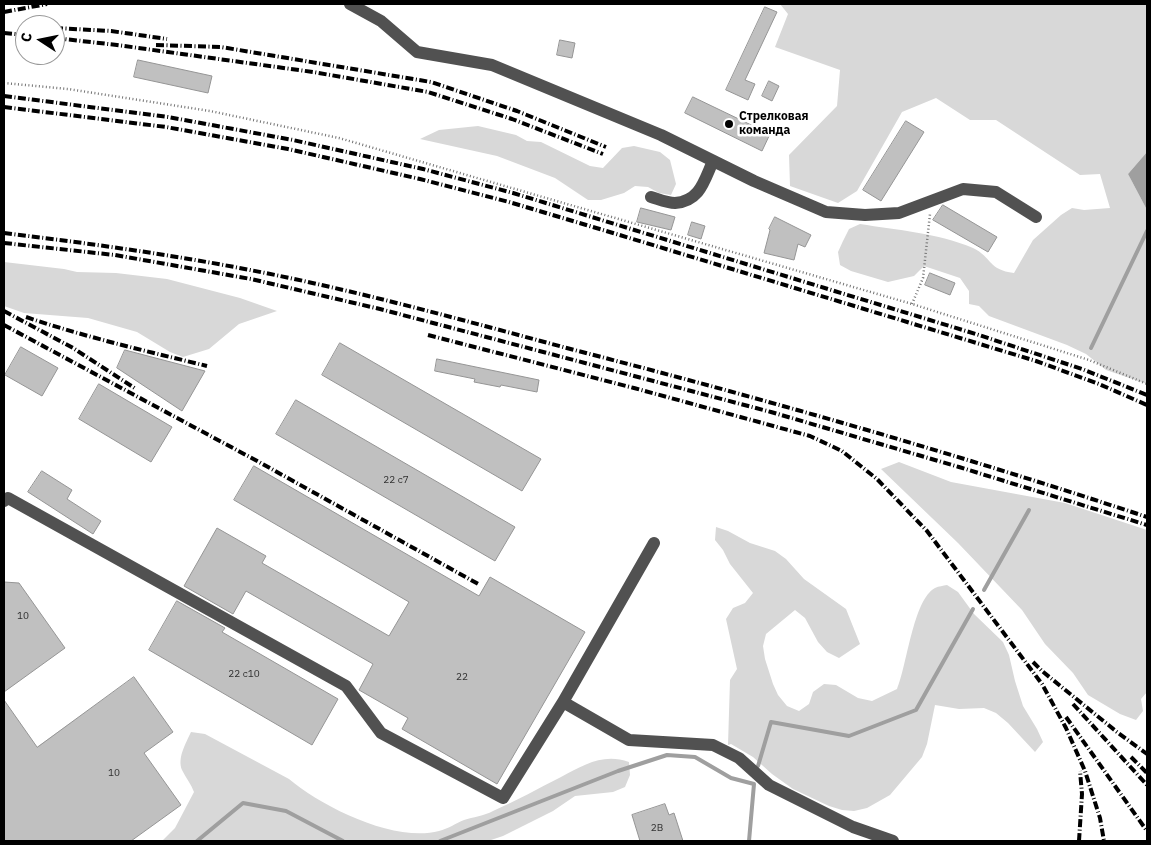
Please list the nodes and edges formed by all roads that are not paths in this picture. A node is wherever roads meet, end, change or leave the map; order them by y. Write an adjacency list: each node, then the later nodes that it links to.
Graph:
1 (350, 4): 2 (lane)
2 (713, 161): 3 (lane); 4 (lane)
3 (651, 197)
4 (1036, 217)
5 (6, 500): 7 (lane)
6 (654, 543): 7 (lane)
7 (563, 702): 8 (lane)
8 (893, 841)

